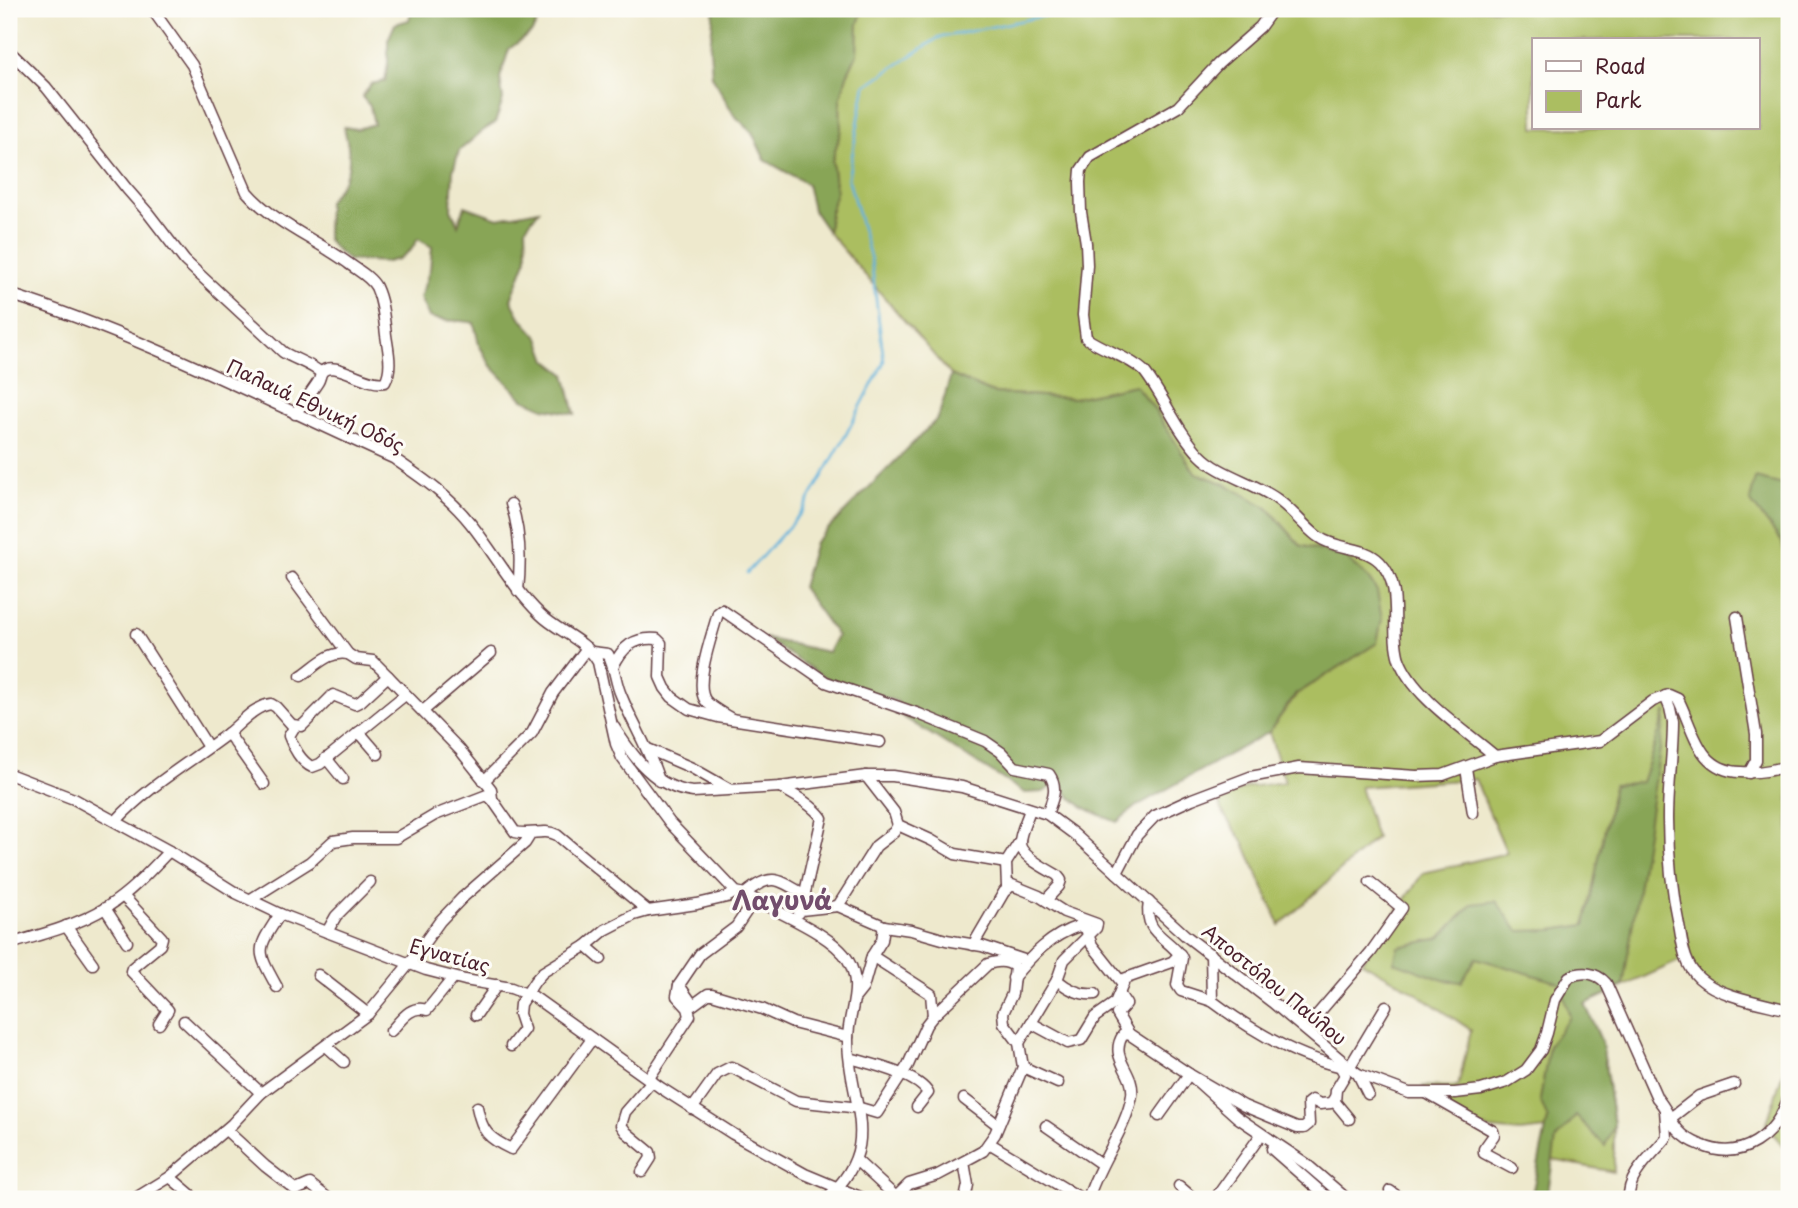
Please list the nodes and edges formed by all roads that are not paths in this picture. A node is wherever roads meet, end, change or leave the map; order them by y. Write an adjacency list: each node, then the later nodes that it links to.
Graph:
1 (152, 9): 5 (street)
2 (1273, 9): 30 (street)
3 (9, 51): 5 (street)
4 (9, 294): 6 (street, Παλαιά Εθνική Οδός)
5 (321, 373): 6 (street)
6 (295, 414): 9 (street, Παλαιά Εθνική Οδός)
7 (511, 504): 9 (street)
8 (292, 578): 14 (street)
9 (518, 591): 12 (street, Παλαιά Εθνική Οδός)
10 (1737, 617): 34 (street)
11 (136, 634): 27 (street)
12 (589, 650): 15 (street, Παλαιά Εθνική Οδός); 23 (street); 38 (street)
13 (491, 653): 20 (street)
14 (348, 654): 16 (street); 17 (street)
15 (613, 667): 21 (street); 28 (street)
16 (301, 676)
17 (388, 676): 18 (street); 22 (street)
18 (405, 695): 20 (street); 24 (street)
19 (1665, 695): 30 (street); 34 (street); 101 (street)
20 (423, 711): 38 (street)
21 (732, 719): 26 (street); 46 (street)
22 (295, 726): 25 (street); 31 (street)
23 (614, 727): 39 (street); 57 (street)
24 (359, 732): 29 (street); 31 (street)
25 (228, 733): 27 (street); 40 (street)
26 (880, 742)
27 (208, 747): 47 (street)
28 (648, 749): 39 (street); 42 (street)
29 (378, 754)
30 (1495, 755): 33 (street)
31 (326, 758): 37 (street)
32 (1789, 765): 34 (street)
33 (1466, 768): 45 (street); 53 (street)
34 (1749, 773)
35 (9, 774): 47 (street, Εγνατίας)
36 (866, 776): 41 (street, Αποστόλου Παύλου); 44 (street, Αποστόλου Παύλου); 48 (street)
37 (343, 779)
38 (484, 781): 43 (street)
39 (659, 781): 42 (street, Αποστόλου Παύλου)
40 (264, 784)
41 (780, 787): 42 (street, Αποστόλου Παύλου); 58 (street)
42 (729, 789)
43 (492, 799): 49 (street); 60 (street)
44 (1030, 809): 46 (street, Αποστόλου Παύλου); 50 (street)
45 (1473, 813)
46 (1047, 814): 53 (street, Αποστόλου Παύλου)
47 (116, 821): 51 (street, Εγνατίας)
48 (898, 825): 52 (street); 64 (street)
49 (530, 835): 67 (street); 85 (street)
50 (1020, 841): 52 (street); 62 (street)
51 (169, 851): 59 (street); 60 (street, Εγνατίας)
52 (1006, 863): 56 (street)
53 (1117, 873): 63 (street, Αποστόλου Παύλου)
54 (370, 881): 72 (street)
55 (1370, 882): 110 (street)
56 (1007, 887): 62 (street); 76 (street)
57 (741, 893): 58 (street); 61 (street); 67 (street)
58 (805, 895): 66 (street)
59 (122, 896): 65 (street); 109 (street)
60 (251, 900): 68 (street, Εγνατίας)
61 (754, 900): 69 (street); 100 (street)
62 (1046, 901): 73 (street)
63 (1149, 902): 79 (street); 80 (street, Αποστόλου Παύλου)
64 (838, 906): 66 (street); 71 (street)
65 (105, 908): 70 (street); 74 (street)
66 (801, 910): 69 (street)
67 (648, 911): 77 (street)
68 (280, 914): 72 (street, Εγνατίας); 93 (street)
69 (794, 919): 97 (street)
70 (66, 926): 75 (street); 84 (street)
71 (884, 926): 76 (street); 81 (street)
72 (327, 932): 85 (street, Εγνατίας)
73 (1087, 937): 83 (street); 90 (street); 91 (street)
74 (127, 942)
75 (9, 944)
76 (973, 945): 78 (street)
77 (586, 946): 82 (street); 94 (street)
78 (996, 951): 83 (street); 86 (street)
79 (1180, 954): 91 (street); 98 (street)
80 (1211, 954): 98 (street); 110 (street, Αποστόλου Παύλου)
81 (872, 957): 97 (street); 106 (street)
82 (601, 959)
83 (1027, 961): 89 (street)
84 (93, 964)
85 (409, 964): 88 (street, Εγνατίας); 103 (street)
86 (988, 964): 89 (street); 106 (street)
87 (318, 975): 103 (street)
88 (453, 978): 92 (street, Εγνατίας); 111 (street)
89 (1013, 978): 115 (street)
90 (1056, 980): 95 (street); 108 (street)
91 (1121, 980): 96 (street)
92 (497, 985): 94 (street, Εγνατίας); 105 (street)
93 (277, 986)
94 (527, 994): 114 (street, Εγνατίας); 117 (street)
95 (1095, 994)
96 (1120, 995): 102 (street); 104 (street)
97 (855, 998): 113 (street)
98 (1212, 1001): 120 (street)
99 (1386, 1006): 120 (street)
100 (690, 1007): 113 (street); 124 (street)
101 (1789, 1010)
102 (1104, 1011): 104 (street); 108 (street)
103 (368, 1014): 116 (street)
104 (1117, 1014): 112 (street)
105 (476, 1015)
106 (933, 1016): 122 (street)
107 (184, 1021): 127 (street)
108 (1031, 1023): 115 (street)
109 (159, 1024)
110 (1305, 1029): 120 (street, Αποστόλου Παύλου)
111 (391, 1031)
112 (1129, 1034): 123 (street); 149 (street)
113 (848, 1037): 118 (street)
114 (592, 1039): 124 (street, Εγνατίας); 134 (street)
115 (1019, 1043): 121 (street)
116 (326, 1046): 119 (street); 127 (street)
117 (511, 1046)
118 (850, 1058): 122 (street); 136 (street)
119 (344, 1062)
120 (1346, 1066): 128 (street); 129 (street, Αποστόλου Παύλου); 131 (street)
121 (1023, 1067): 125 (street); 141 (street)
122 (902, 1074): 135 (street); 136 (street)
123 (1189, 1074): 131 (street); 138 (street); 143 (street)
124 (650, 1079): 137 (street, Εγνατίας); 151 (street)
125 (1058, 1083)
126 (1734, 1084): 139 (street)
127 (261, 1093): 144 (street)
128 (1368, 1094)
129 (1428, 1094): 133 (street, Αποστόλου Παύλου); 150 (street)
130 (1789, 1096): 139 (street, Αποστόλου Παύλου)
131 (1335, 1097): 140 (street)
132 (964, 1099): 141 (street)
133 (1665, 1106): 139 (street, Αποστόλου Παύλου); 173 (street)
134 (477, 1107)
135 (917, 1107)
136 (860, 1108): 137 (street); 147 (street)
137 (692, 1109): 154 (street, Εγνατίας)
138 (1159, 1116)
139 (1672, 1117)
140 (1349, 1119)
141 (998, 1125): 146 (street)
142 (1046, 1126): 149 (street)
143 (1250, 1127): 145 (street); 171 (street)
144 (226, 1130): 152 (street); 162 (street)
145 (1258, 1139): 157 (street); 170 (street)
146 (989, 1143): 148 (street); 166 (street)
147 (856, 1160): 154 (street); 158 (street)
148 (964, 1162): 158 (street); 165 (street)
149 (1101, 1164): 167 (street)
150 (1512, 1168)
151 (642, 1172)
152 (170, 1177): 155 (street); 161 (street)
153 (1179, 1186): 168 (street)
154 (839, 1188): 163 (street); 164 (street, Εγνατίας)
155 (149, 1191): 159 (street); 160 (street)
156 (1390, 1191): 172 (street)
157 (1218, 1195): 169 (street)
158 (895, 1198)
159 (134, 1199)
160 (159, 1199)
161 (193, 1199)
162 (329, 1199)
163 (826, 1199)
164 (866, 1199)
165 (965, 1199)
166 (1082, 1199)
167 (1088, 1199)
168 (1194, 1199)
169 (1231, 1199)
170 (1329, 1199)
171 (1347, 1199)
172 (1401, 1199)
173 (1628, 1199)

